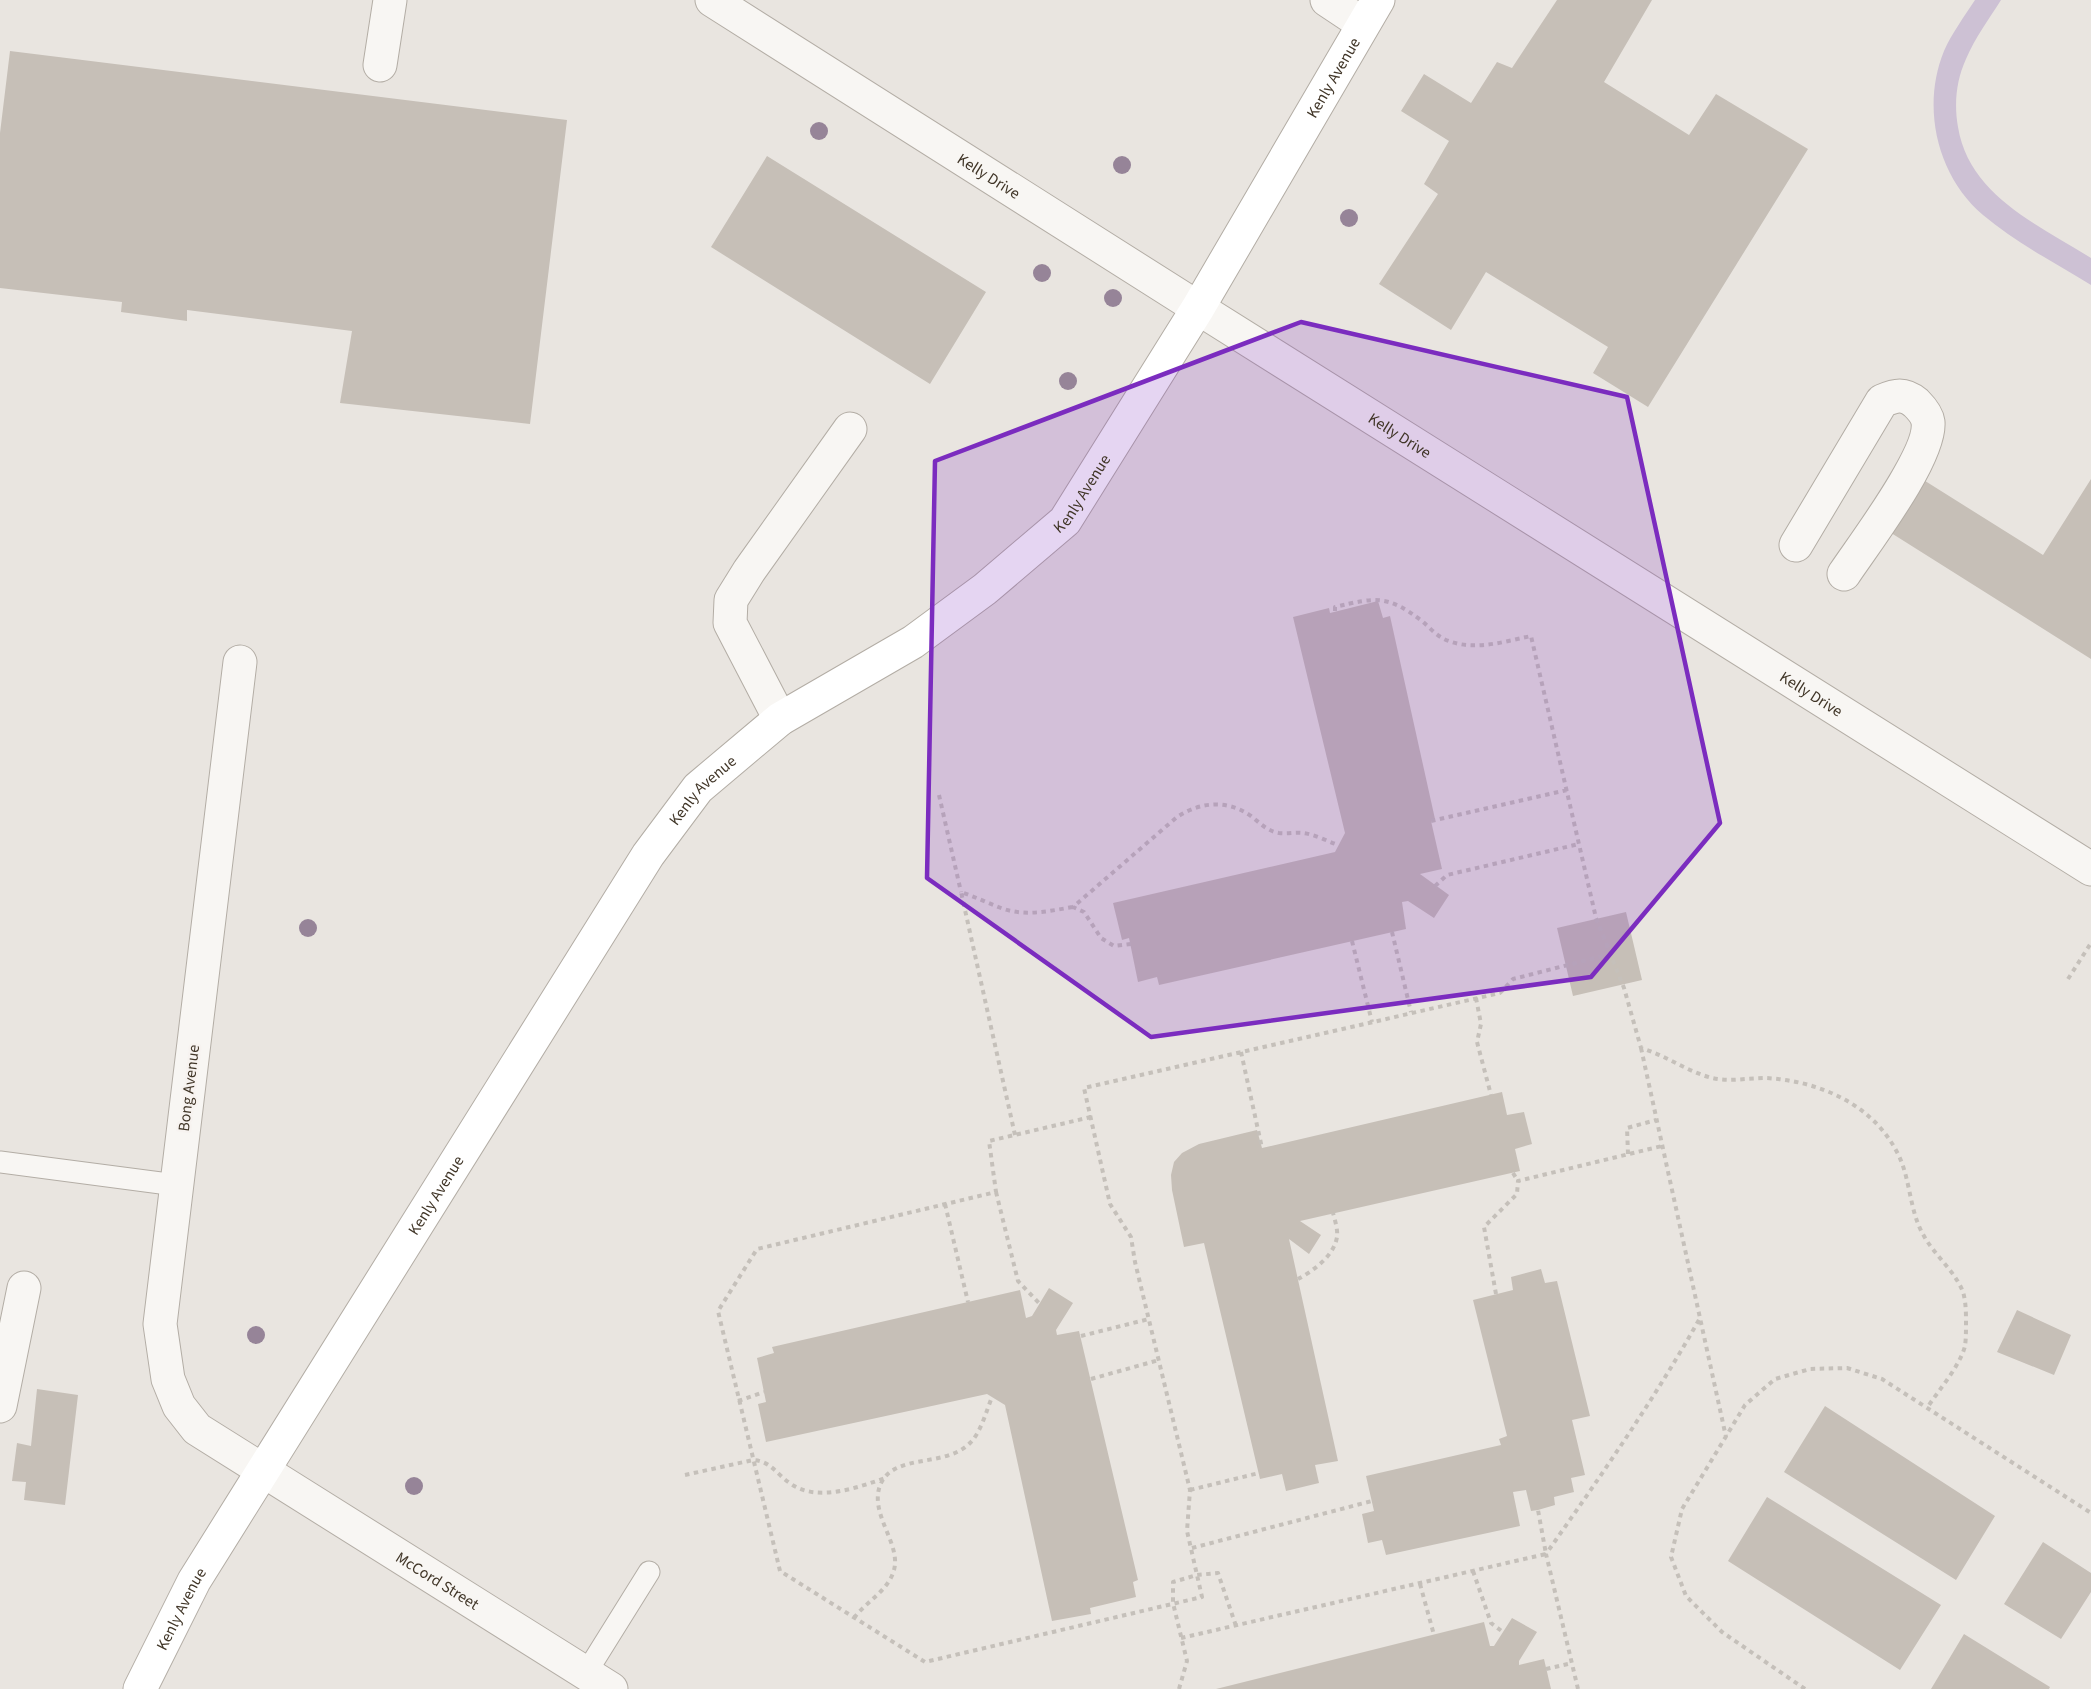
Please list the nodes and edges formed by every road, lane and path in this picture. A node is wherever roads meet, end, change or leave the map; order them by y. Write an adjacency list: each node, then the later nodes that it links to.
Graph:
1 (390, 0): 5 (street)
2 (712, 0): 6 (street, Kelly Drive)
3 (1327, 0): 4 (street)
4 (1370, 12): 6 (street, Kenly Avenue)
5 (380, 65)
6 (1197, 308): 12 (street, Kenly Avenue); 18 (street, Kelly Drive)
7 (850, 429): 12 (street)
8 (1796, 545): 9 (street)
9 (1844, 574)
10 (1335, 611): 13 (path)
11 (240, 662): 43 (street, Bong Avenue)
12 (780, 719): 64 (street, Kenly Avenue)
13 (1567, 790): 15 (path); 16 (path)
14 (939, 795): 20 (path)
15 (1431, 821)
16 (1579, 844): 19 (path); 26 (path)
17 (1338, 845): 21 (path)
18 (2091, 869)
19 (1435, 886)
20 (961, 892): 21 (path); 36 (path)
21 (1073, 907): 25 (path)
22 (1392, 932): 29 (path)
23 (1352, 941): 30 (path)
24 (2091, 943): 27 (path)
25 (1131, 944)
26 (1611, 954): 28 (path); 31 (path)
27 (2068, 979)
28 (1476, 998): 29 (path); 33 (path)
29 (1411, 1012): 30 (path)
30 (1372, 1022): 32 (path)
31 (1641, 1048): 35 (path); 61 (path)
32 (1241, 1052): 34 (path); 38 (path)
33 (1491, 1095)
34 (1091, 1117): 36 (path); 53 (path)
35 (1656, 1119): 37 (path); 39 (path)
36 (1015, 1135): 44 (path)
37 (1662, 1146): 39 (path); 52 (path)
38 (1262, 1148)
39 (1628, 1154): 42 (path)
40 (0, 1162): 43 (lane)
41 (1513, 1173): 42 (path)
42 (1518, 1181): 49 (path)
43 (176, 1185): 64 (street, Bong Avenue)
44 (996, 1192): 45 (path); 51 (path)
45 (945, 1204): 50 (path); 59 (path)
46 (1333, 1213): 47 (path)
47 (1298, 1279)
48 (24, 1288): 60 (street)
49 (1496, 1294)
50 (968, 1302)
51 (1039, 1303)
52 (1700, 1318): 62 (path); 73 (path)
53 (1149, 1319): 54 (path); 55 (path)
54 (1081, 1336)
55 (1159, 1360): 56 (path); 68 (path)
56 (1091, 1379)
57 (764, 1392): 59 (path)
58 (992, 1397): 67 (path)
59 (738, 1401): 63 (path)
60 (0, 1406)
61 (1927, 1408): 62 (path); 71 (path)
62 (1726, 1437): 90 (path)
63 (753, 1460): 66 (path); 67 (path); 79 (path)
64 (263, 1470): 86 (street, McCord Street); 87 (street, Kenly Avenue)
65 (1258, 1473): 68 (path)
66 (685, 1475)
67 (885, 1478): 79 (path)
68 (1190, 1490): 72 (path)
69 (1372, 1501): 72 (path)
70 (1538, 1509): 73 (path)
71 (2091, 1513)
72 (1192, 1548): 76 (path)
73 (1546, 1554): 74 (path); 84 (path)
74 (1473, 1571): 77 (path); 81 (path)
75 (649, 1572): 86 (lane)
76 (1197, 1575): 78 (path); 78 (path); 80 (path)
77 (1420, 1584): 80 (path); 82 (path)
78 (1173, 1603): 79 (path); 83 (path)
79 (854, 1618)
80 (1236, 1626): 83 (path)
81 (1503, 1632)
82 (1434, 1635)
83 (1181, 1638): 88 (path)
84 (1572, 1663): 85 (path); 89 (path)
85 (1546, 1669)
86 (599, 1681)
87 (140, 1689)
88 (1179, 1689)
89 (1578, 1689)
90 (1805, 1689)

